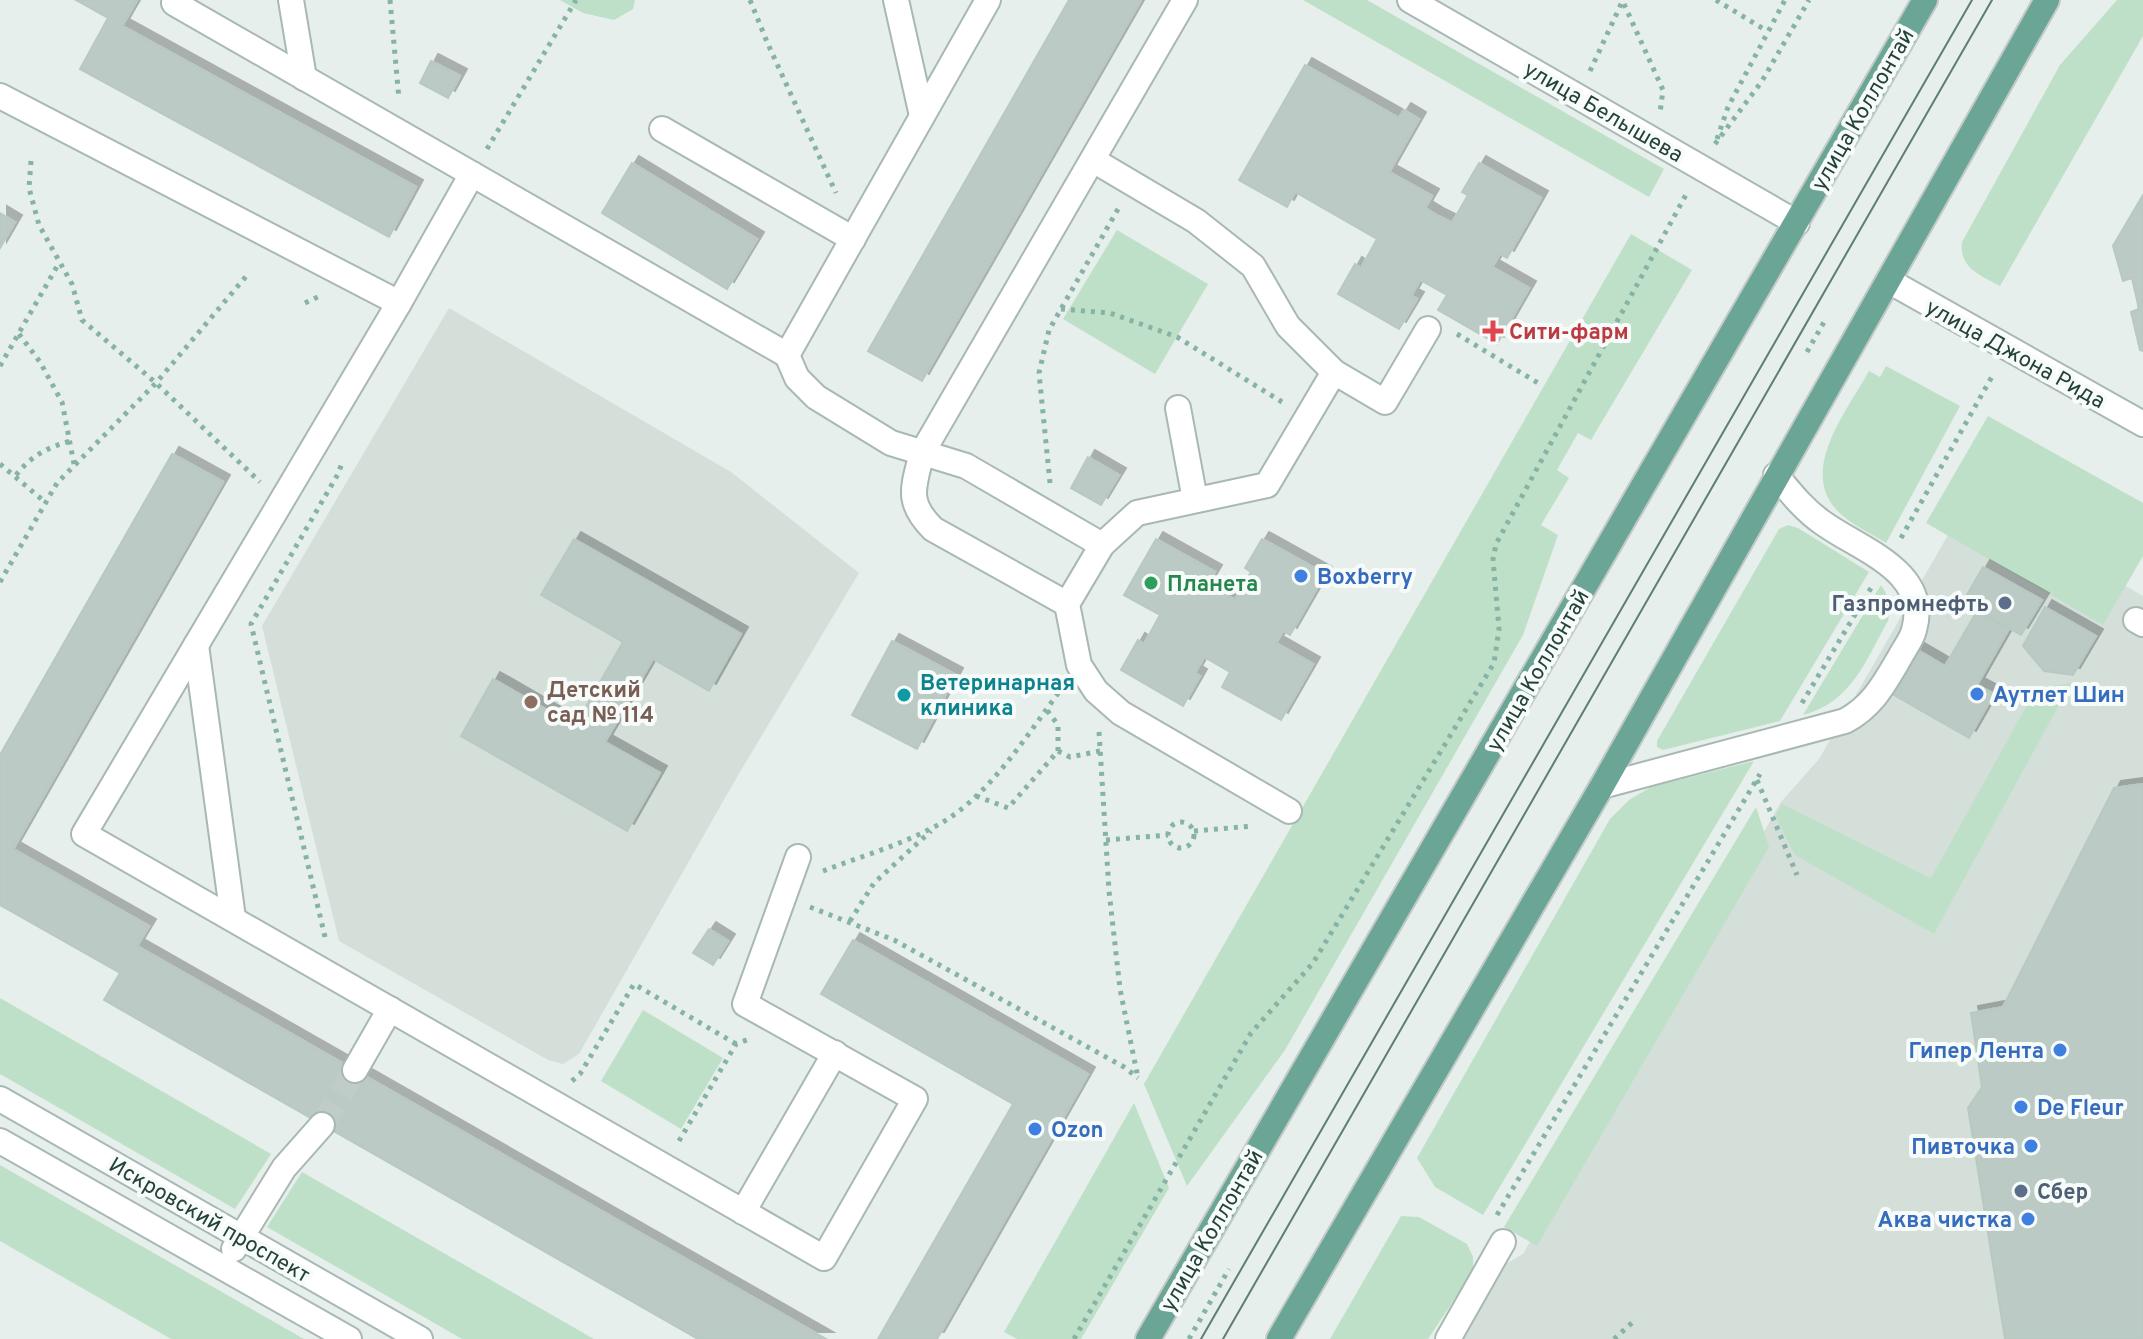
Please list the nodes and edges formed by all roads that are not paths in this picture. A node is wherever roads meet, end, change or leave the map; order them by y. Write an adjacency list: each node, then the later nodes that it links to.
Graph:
1 (175, 0): 9 (street)
2 (291, 0): 9 (street)
3 (896, 0): 11 (street)
4 (988, 0): 11 (street)
5 (1185, 0): 13 (street)
6 (1410, 0): 15 (street, улица Белышева)
7 (1925, 0): 15 (main road, улица Коллонтай)
8 (2047, 0): 17 (main road)
9 (304, 78): 14 (street)
10 (0, 96): 18 (street)
11 (922, 116): 16 (street)
12 (662, 129): 16 (street)
13 (1093, 160): 21 (street); 24 (street)
14 (472, 174): 18 (street); 20 (street)
15 (1797, 223): 48 (main road, улица Коллонтай)
16 (853, 239): 20 (street)
17 (1889, 281): 23 (street, улица Джона Рида); 25 (main road)
18 (399, 303): 29 (street)
19 (1438, 329): 21 (street)
20 (787, 355): 24 (street)
21 (1334, 372): 26 (street)
22 (1178, 408): 26 (street)
23 (2143, 424)
24 (922, 453): 27 (street); 28 (street)
25 (1776, 475): 30 (main road); 30 (street)
26 (1195, 500): 27 (street)
27 (1102, 545): 28 (street)
28 (1067, 604): 31 (street)
29 (196, 645): 33 (street); 33 (street)
30 (1602, 786): 49 (main road)
31 (1289, 811)
32 (798, 857): 35 (street)
33 (233, 918): 34 (street)
34 (390, 1009): 36 (street); 40 (street)
35 (835, 1053): 40 (street); 40 (street)
36 (355, 1070)
37 (0, 1099): 42 (street, Искровский проспект)
38 (322, 1125): 42 (street)
39 (0, 1141): 43 (street, Искровский проспект)
40 (743, 1212)
41 (1499, 1231): 50 (street)
42 (241, 1237): 43 (street); 44 (street, Искровский проспект)
43 (223, 1267): 45 (street, Искровский проспект)
44 (378, 1315): 46 (street); 47 (street, Искровский проспект)
45 (349, 1339)
46 (364, 1339)
47 (420, 1339)
48 (1148, 1339)
49 (1279, 1339)
50 (1448, 1339)

